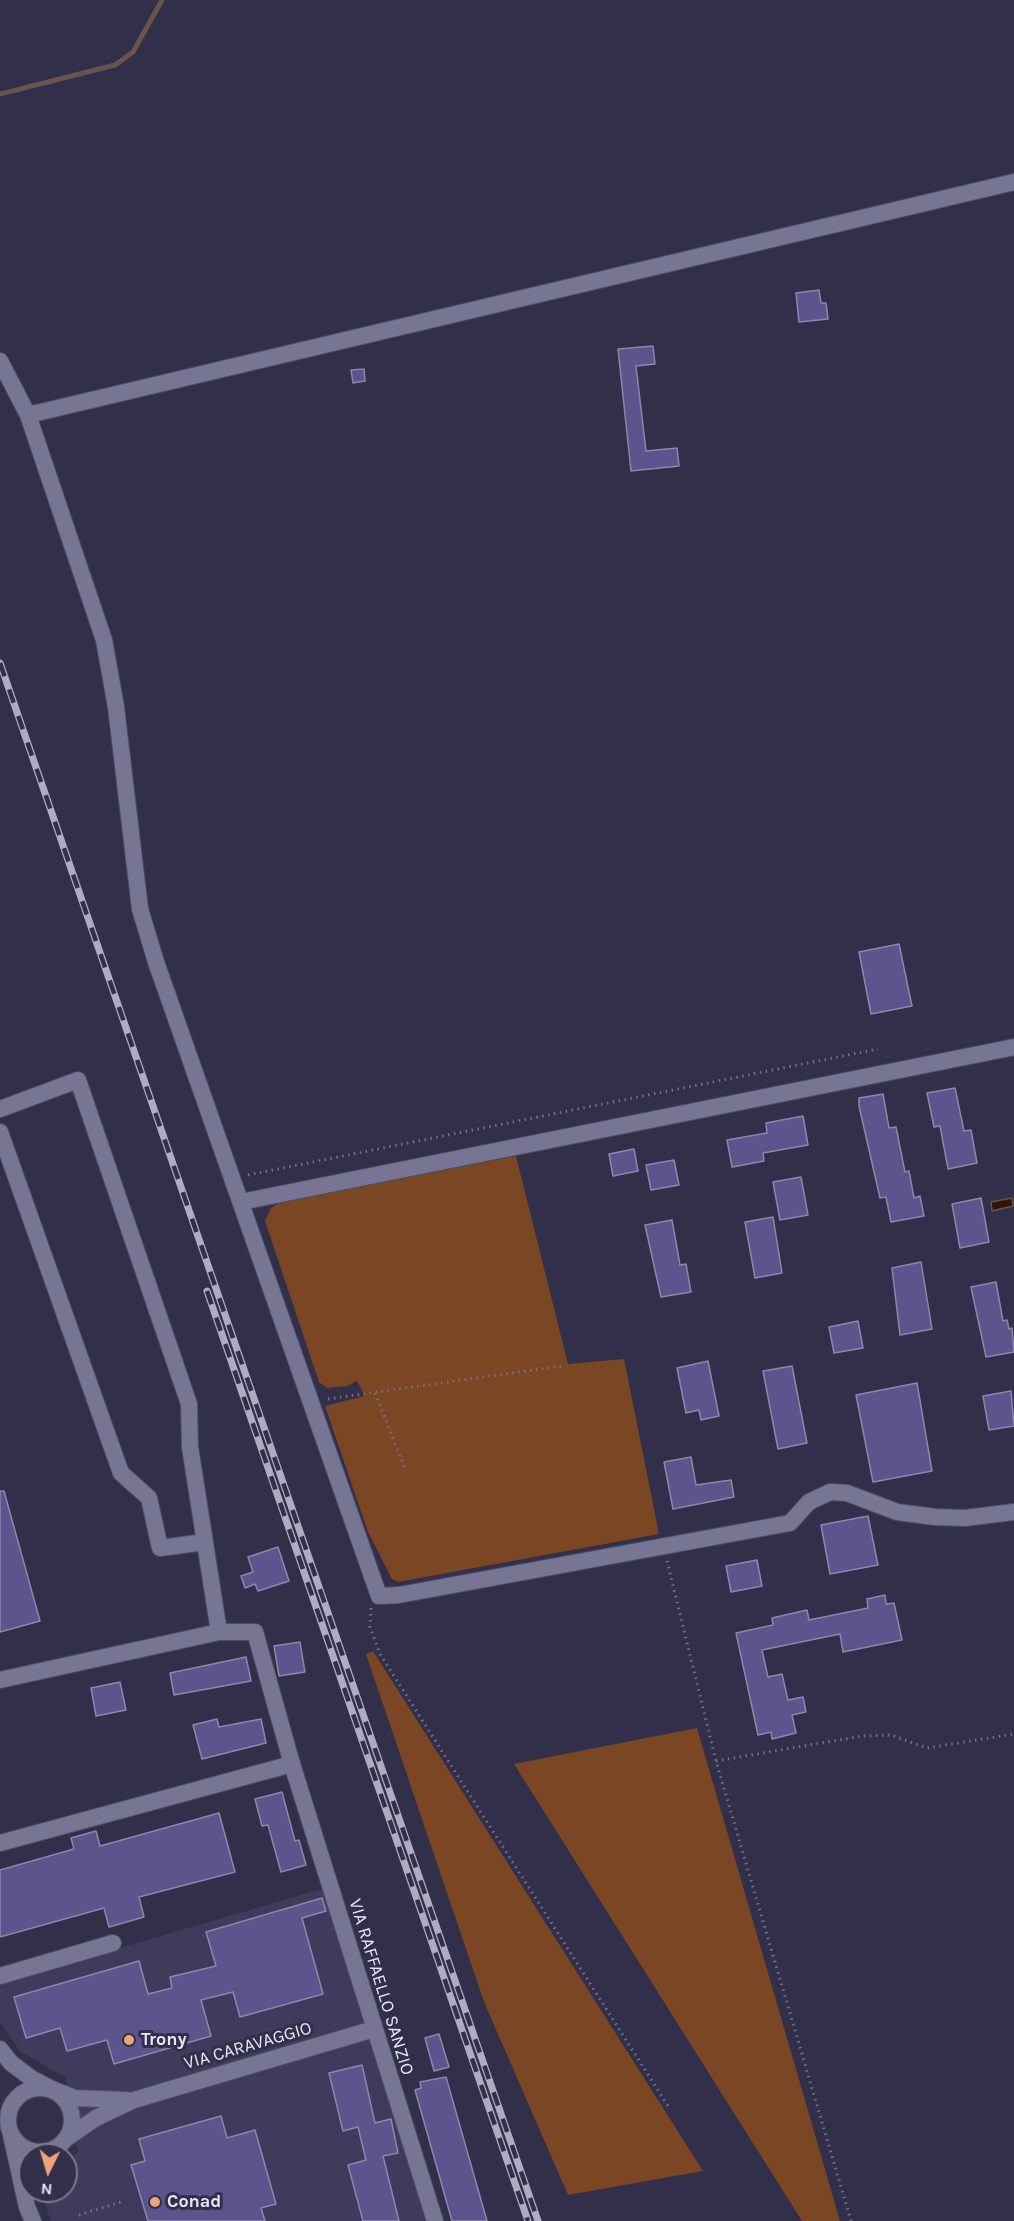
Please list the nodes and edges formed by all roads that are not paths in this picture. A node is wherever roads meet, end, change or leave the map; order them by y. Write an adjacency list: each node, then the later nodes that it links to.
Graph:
1 (1014, 182): 3 (street)
2 (0, 361): 3 (street)
3 (28, 415): 7 (street)
4 (1014, 1047): 7 (street)
5 (0, 1109): 9 (street)
6 (0, 1132): 9 (street)
7 (242, 1202): 8 (street)
8 (1014, 1512)
9 (205, 1542): 10 (street)
10 (219, 1632): 11 (street, VIA RAFFAELLO SANZIO); 12 (street, VIA RAFFAELLO SANZIO)
11 (0, 1680)
12 (292, 1764): 13 (street); 16 (street, VIA RAFFAELLO SANZIO)
13 (0, 1843)
14 (113, 1943): 15 (street)
15 (0, 1976)
16 (374, 2029): 19 (street, VIA CARAVAGGIO); 27 (street, VIA RAFFAELLO SANZIO)
17 (0, 2049): 18 (street)
18 (54, 2090): 19 (street, VIA CARAVAGGIO); 21 (street); 23 (street)
19 (134, 2100): 24 (street, VIA CARAVAGGIO)
20 (0, 2105): 21 (street)
21 (9, 2130): 22 (street); 26 (street)
22 (20, 2143)
23 (59, 2143)
24 (62, 2143)
25 (35, 2203): 26 (street)
26 (33, 2220)
27 (435, 2221)

